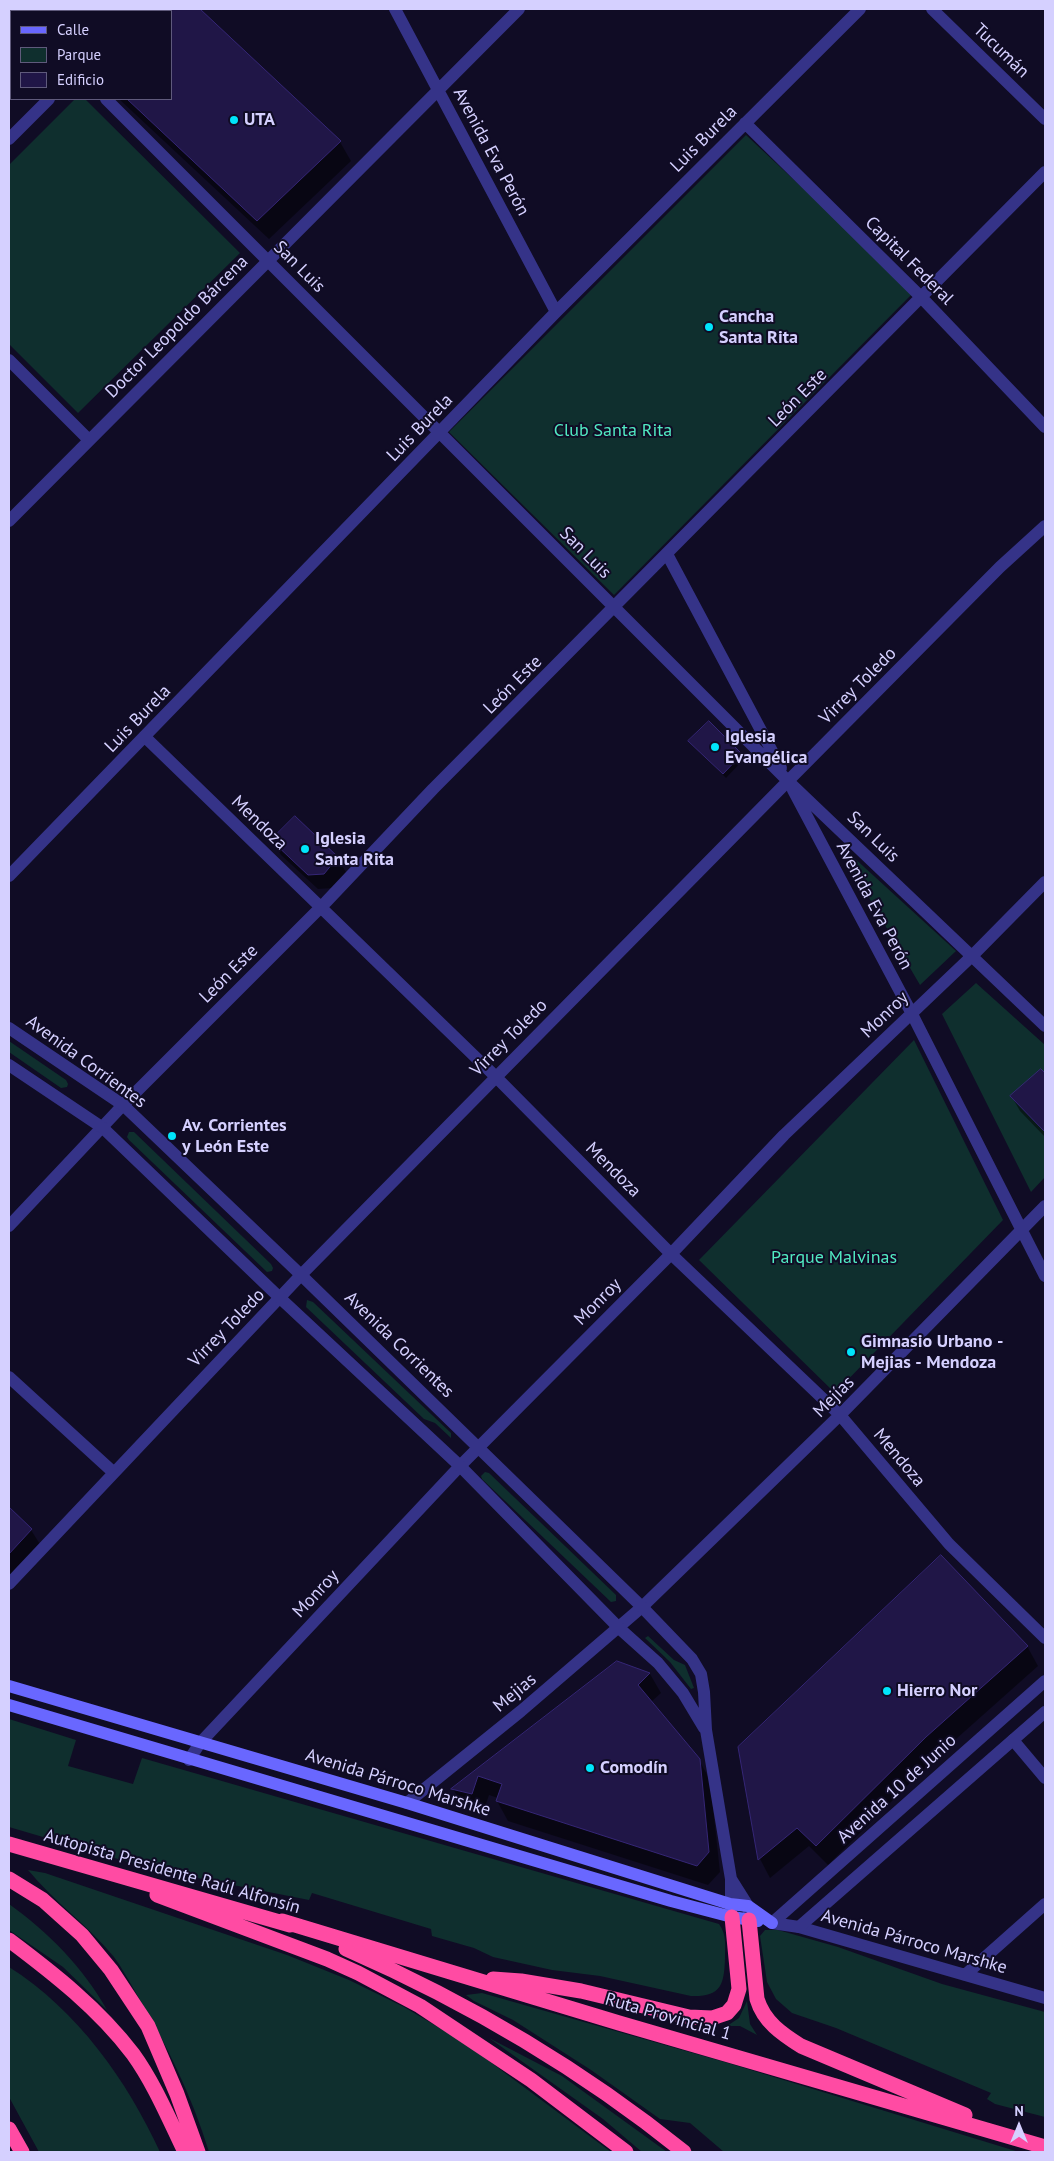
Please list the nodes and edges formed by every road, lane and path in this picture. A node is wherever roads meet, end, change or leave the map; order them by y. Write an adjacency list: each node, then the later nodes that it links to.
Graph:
1 (395, 9): 5 (street, Avenida Eva Perón)
2 (519, 9): 5 (street, Doctor Leopoldo Bárcena)
3 (860, 9): 9 (street, Luis Burela)
4 (932, 9): 8 (street, Tucumán)
5 (437, 89): 12 (street, Doctor Leopoldo Bárcena); 14 (street, Avenida Eva Perón)
6 (48, 100): 10 (street)
7 (107, 100): 12 (street, San Luis)
8 (1045, 119)
9 (745, 123): 13 (street, Capital Federal); 14 (street, Luis Burela)
10 (9, 139)
11 (1045, 172): 13 (street, León Este)
12 (268, 260): 17 (street, San Luis); 18 (street, Doctor Leopoldo Bárcena)
13 (922, 298): 16 (street, Capital Federal); 21 (street, León Este)
14 (556, 312): 17 (street, Luis Burela)
15 (9, 360): 18 (street)
16 (1045, 427)
17 (440, 432): 22 (street, San Luis); 23 (street, Luis Burela)
18 (89, 440): 19 (street, Doctor Leopoldo Bárcena)
19 (9, 521)
20 (1045, 526): 24 (street, Virrey Toledo)
21 (667, 554): 22 (street, León Este); 24 (street, Avenida Eva Perón)
22 (615, 608): 24 (street, San Luis); 27 (street, León Este)
23 (145, 737): 25 (street, Luis Burela); 27 (street, Mendoza)
24 (788, 781): 28 (street, San Luis); 29 (street, Avenida Eva Perón); 33 (street, Virrey Toledo)
25 (9, 876)
26 (1045, 882): 28 (street, Monroy)
27 (320, 907): 33 (street, Mendoza); 34 (street, León Este)
28 (972, 956): 29 (street, Monroy); 30 (street, San Luis)
29 (912, 1014): 38 (street, Avenida Eva Perón); 39 (street, Monroy)
30 (1045, 1026)
31 (9, 1028): 34 (street, Avenida Corrientes)
32 (9, 1065): 35 (street, Avenida Corrientes)
33 (496, 1077): 39 (street, Mendoza); 40 (street, Virrey Toledo)
34 (123, 1105): 35 (street, León Este); 40 (street, Avenida Corrientes)
35 (102, 1128): 37 (street, León Este); 42 (street, Avenida Corrientes)
36 (1045, 1206): 38 (street, Mejías)
37 (9, 1226)
38 (1021, 1231): 41 (street, Avenida Eva Perón); 44 (street, Mejías)
39 (671, 1254): 44 (street, Mendoza); 45 (street, Monroy)
40 (301, 1275): 42 (street, Virrey Toledo); 45 (street, Avenida Corrientes)
41 (1045, 1276)
42 (280, 1298): 46 (street, Avenida Corrientes); 47 (street, Virrey Toledo)
43 (9, 1377): 47 (street)
44 (840, 1415): 49 (street, Mejías); 51 (street, Mendoza)
45 (478, 1448): 46 (street, Monroy); 49 (street, Avenida Corrientes)
46 (460, 1466): 50 (street, Avenida Corrientes); 58 (street, Monroy)
47 (114, 1472): 48 (street, Virrey Toledo)
48 (9, 1584)
49 (642, 1607): 50 (street, Mejias); 56 (street, Avenida Corrientes)
50 (619, 1628): 56 (street, Avenida Corrientes); 61 (street, Mejias)
51 (1045, 1638)
52 (1045, 1681): 70 (street, Avenida 10 de Junio)
53 (9, 1686): 58 (main road, Avenida Párroco Marshke)
54 (9, 1706): 59 (main road, Avenida Párroco Marshke)
55 (1045, 1712): 57 (street)
56 (706, 1730): 65 (street, Avenida Corrientes)
57 (1013, 1740): 60 (street); 71 (street)
58 (200, 1744): 59 (street, Monroy); 61 (main road, Avenida Párroco Marshke)
59 (189, 1760): 67 (main road, Avenida Párroco Marshke)
60 (1045, 1778)
61 (407, 1803): 67 (main road, Avenida Párroco Marshke)
62 (9, 1844): 63 (highway, Autopista Presidente Raúl Alfonsín)
63 (61, 1859): 69 (highway, Autopista Presidente Raúl Alfonsín); 82 (highway)
64 (9, 1879): 81 (highway)
65 (731, 1879): 67 (street, Avenida Corrientes); 68 (street, Avenida Corrientes)
66 (1045, 1904): 73 (street)
67 (731, 1910): 68 (main road, Avenida Párroco Marshke); 74 (highway)
68 (749, 1913): 70 (main road, Avenida Párroco Marshke); 77 (highway)
69 (282, 1921): 74 (highway, Ruta Provincial 1); 83 (highway, Autopista Presidente Raúl Alfonsín)
70 (772, 1923): 71 (street, Avenida Párroco Marshke)
71 (799, 1927): 73 (street, Avenida Párroco Marshke)
72 (9, 1940): 80 (highway)
73 (965, 1975): 75 (street, Avenida Párroco Marshke)
74 (470, 1978): 77 (highway, Ruta Provincial 1)
75 (1045, 1998)
76 (9, 2129): 79 (highway)
77 (1024, 2141): 78 (highway, Ruta Provincial 1)
78 (1045, 2147)
79 (22, 2152)
80 (185, 2152)
81 (198, 2152)
82 (626, 2152)
83 (684, 2152)

